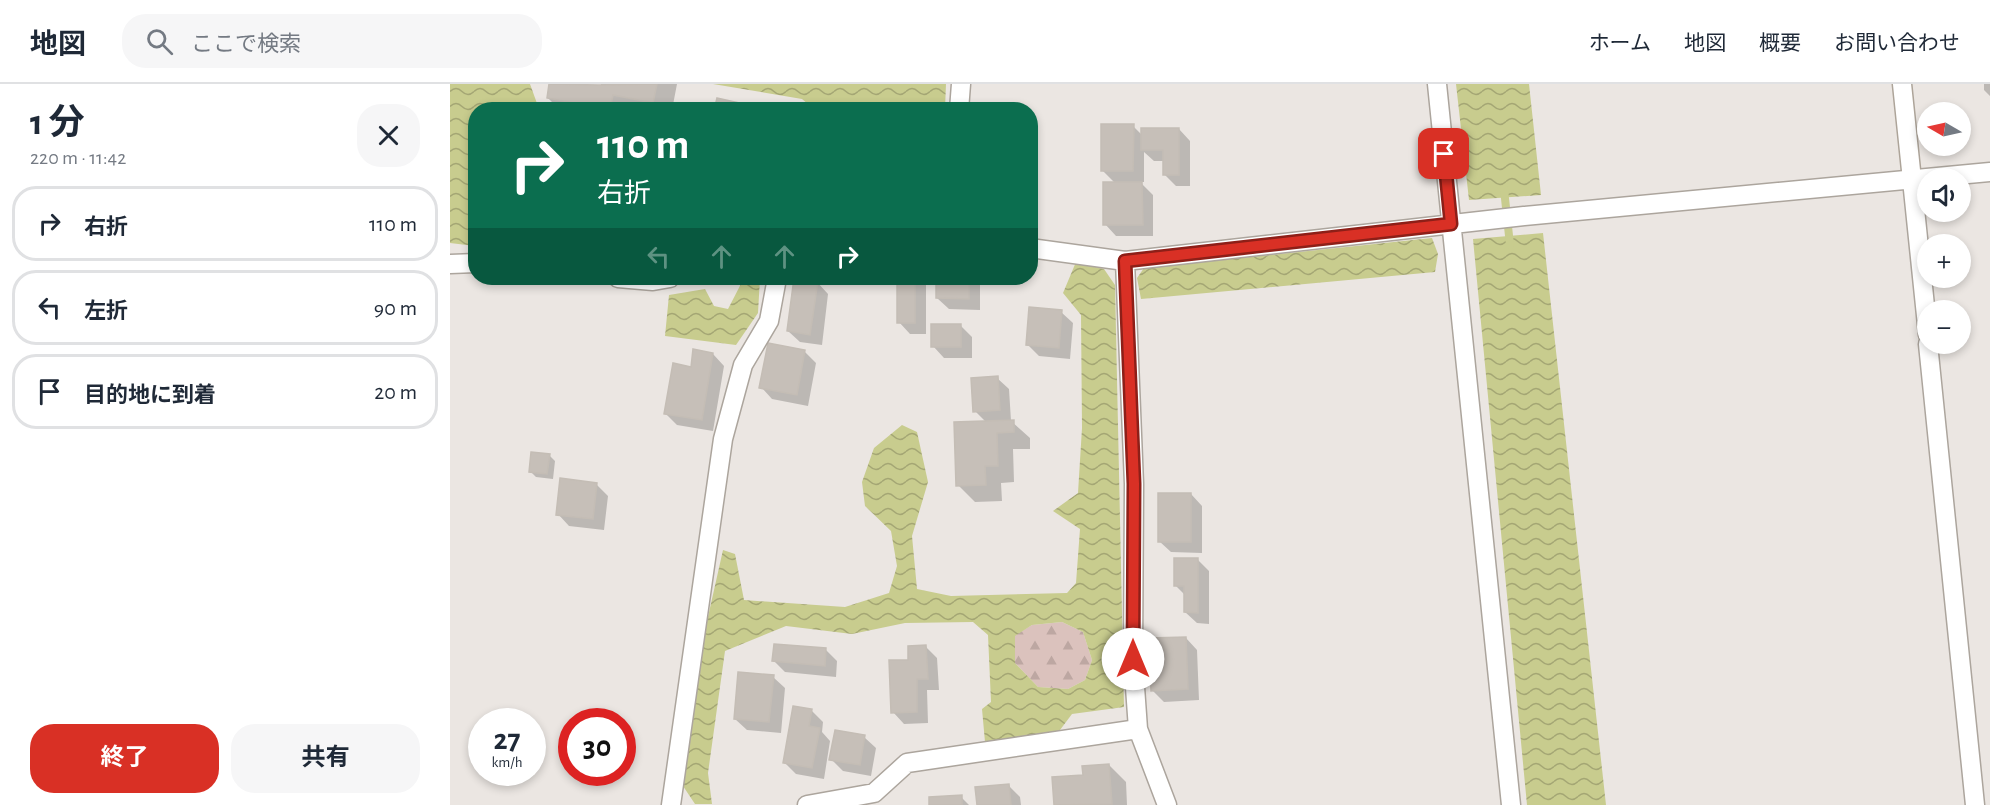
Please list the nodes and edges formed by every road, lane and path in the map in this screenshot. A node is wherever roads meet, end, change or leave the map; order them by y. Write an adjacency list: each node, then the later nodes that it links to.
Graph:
1 (961, 84): 4 (street)
2 (1437, 84): 7 (street)
3 (1902, 84): 6 (street)
4 (960, 102)
5 (1990, 172): 6 (street)
6 (1912, 180): 7 (street); 13 (street)
7 (1451, 224): 9 (street); 19 (street)
8 (1038, 249): 9 (street)
9 (1125, 261): 15 (street)
10 (468, 263): 11 (street)
11 (450, 264)
12 (776, 285): 16 (street)
13 (1924, 300)
14 (1929, 354): 20 (street)
15 (1138, 729): 17 (street); 18 (street)
16 (671, 805)
17 (807, 805)
18 (1167, 805)
19 (1511, 805)
20 (1975, 805)

